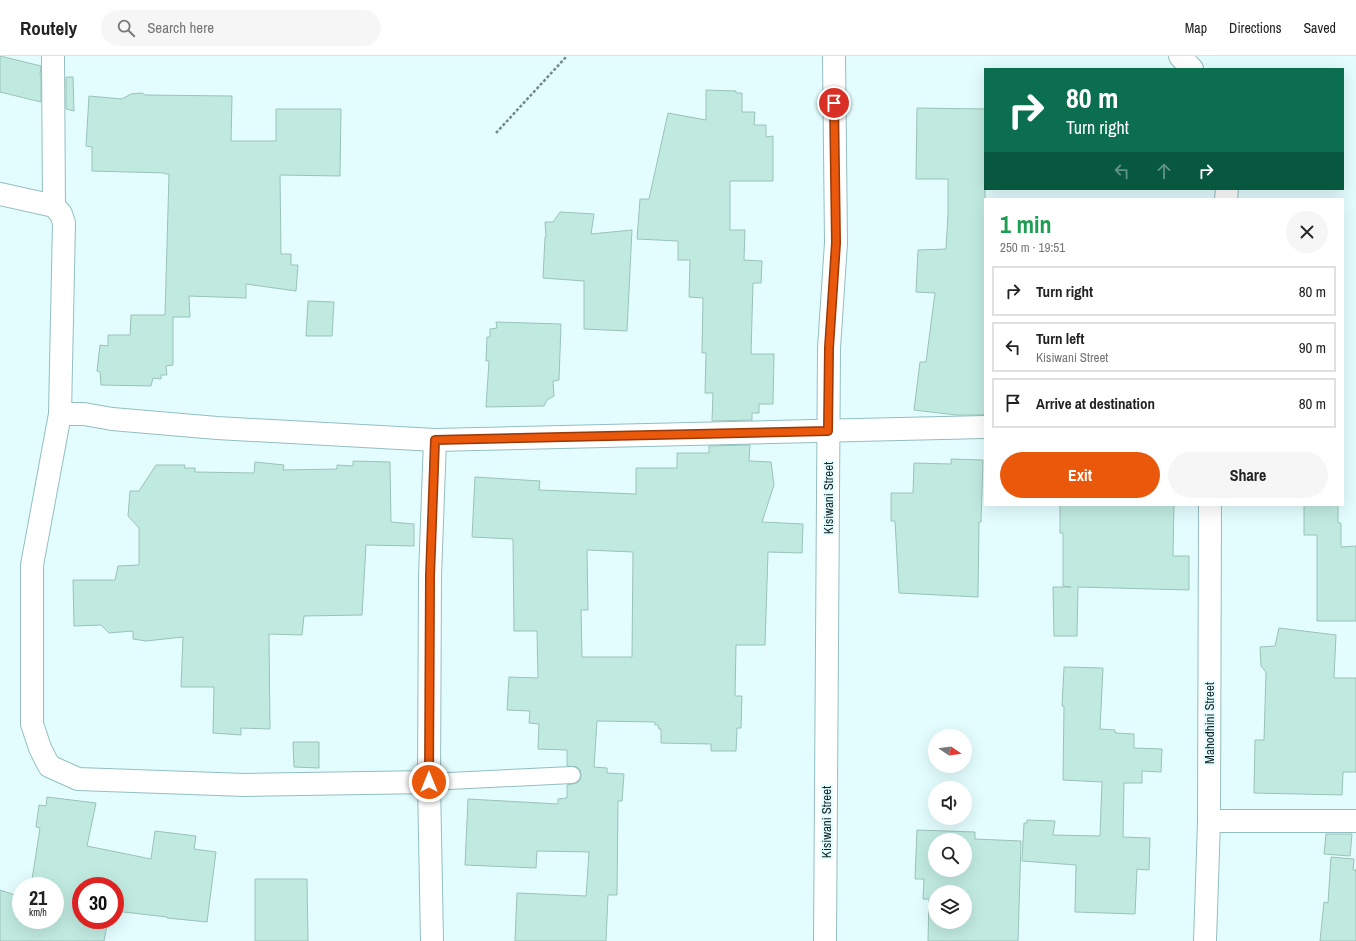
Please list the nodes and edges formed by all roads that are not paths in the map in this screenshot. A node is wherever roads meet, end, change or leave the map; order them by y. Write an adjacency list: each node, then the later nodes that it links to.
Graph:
1 (53, 56): 6 (street)
2 (834, 56): 9 (street, Kisiwani Street)
3 (1180, 56): 4 (street)
4 (1191, 68)
5 (0, 194): 6 (street)
6 (54, 206): 7 (street)
7 (60, 414): 10 (street); 13 (street)
8 (984, 427): 9 (street)
9 (828, 431): 10 (street); 17 (street, Kisiwani Street)
10 (435, 440): 13 (street)
11 (1210, 506): 14 (street, Mahodhini Street)
12 (572, 775): 13 (lane)
13 (429, 782): 16 (street)
14 (1209, 820): 15 (street); 18 (street, Mahodhini Street)
15 (1356, 820)
16 (432, 941)
17 (825, 941)
18 (1205, 941)

